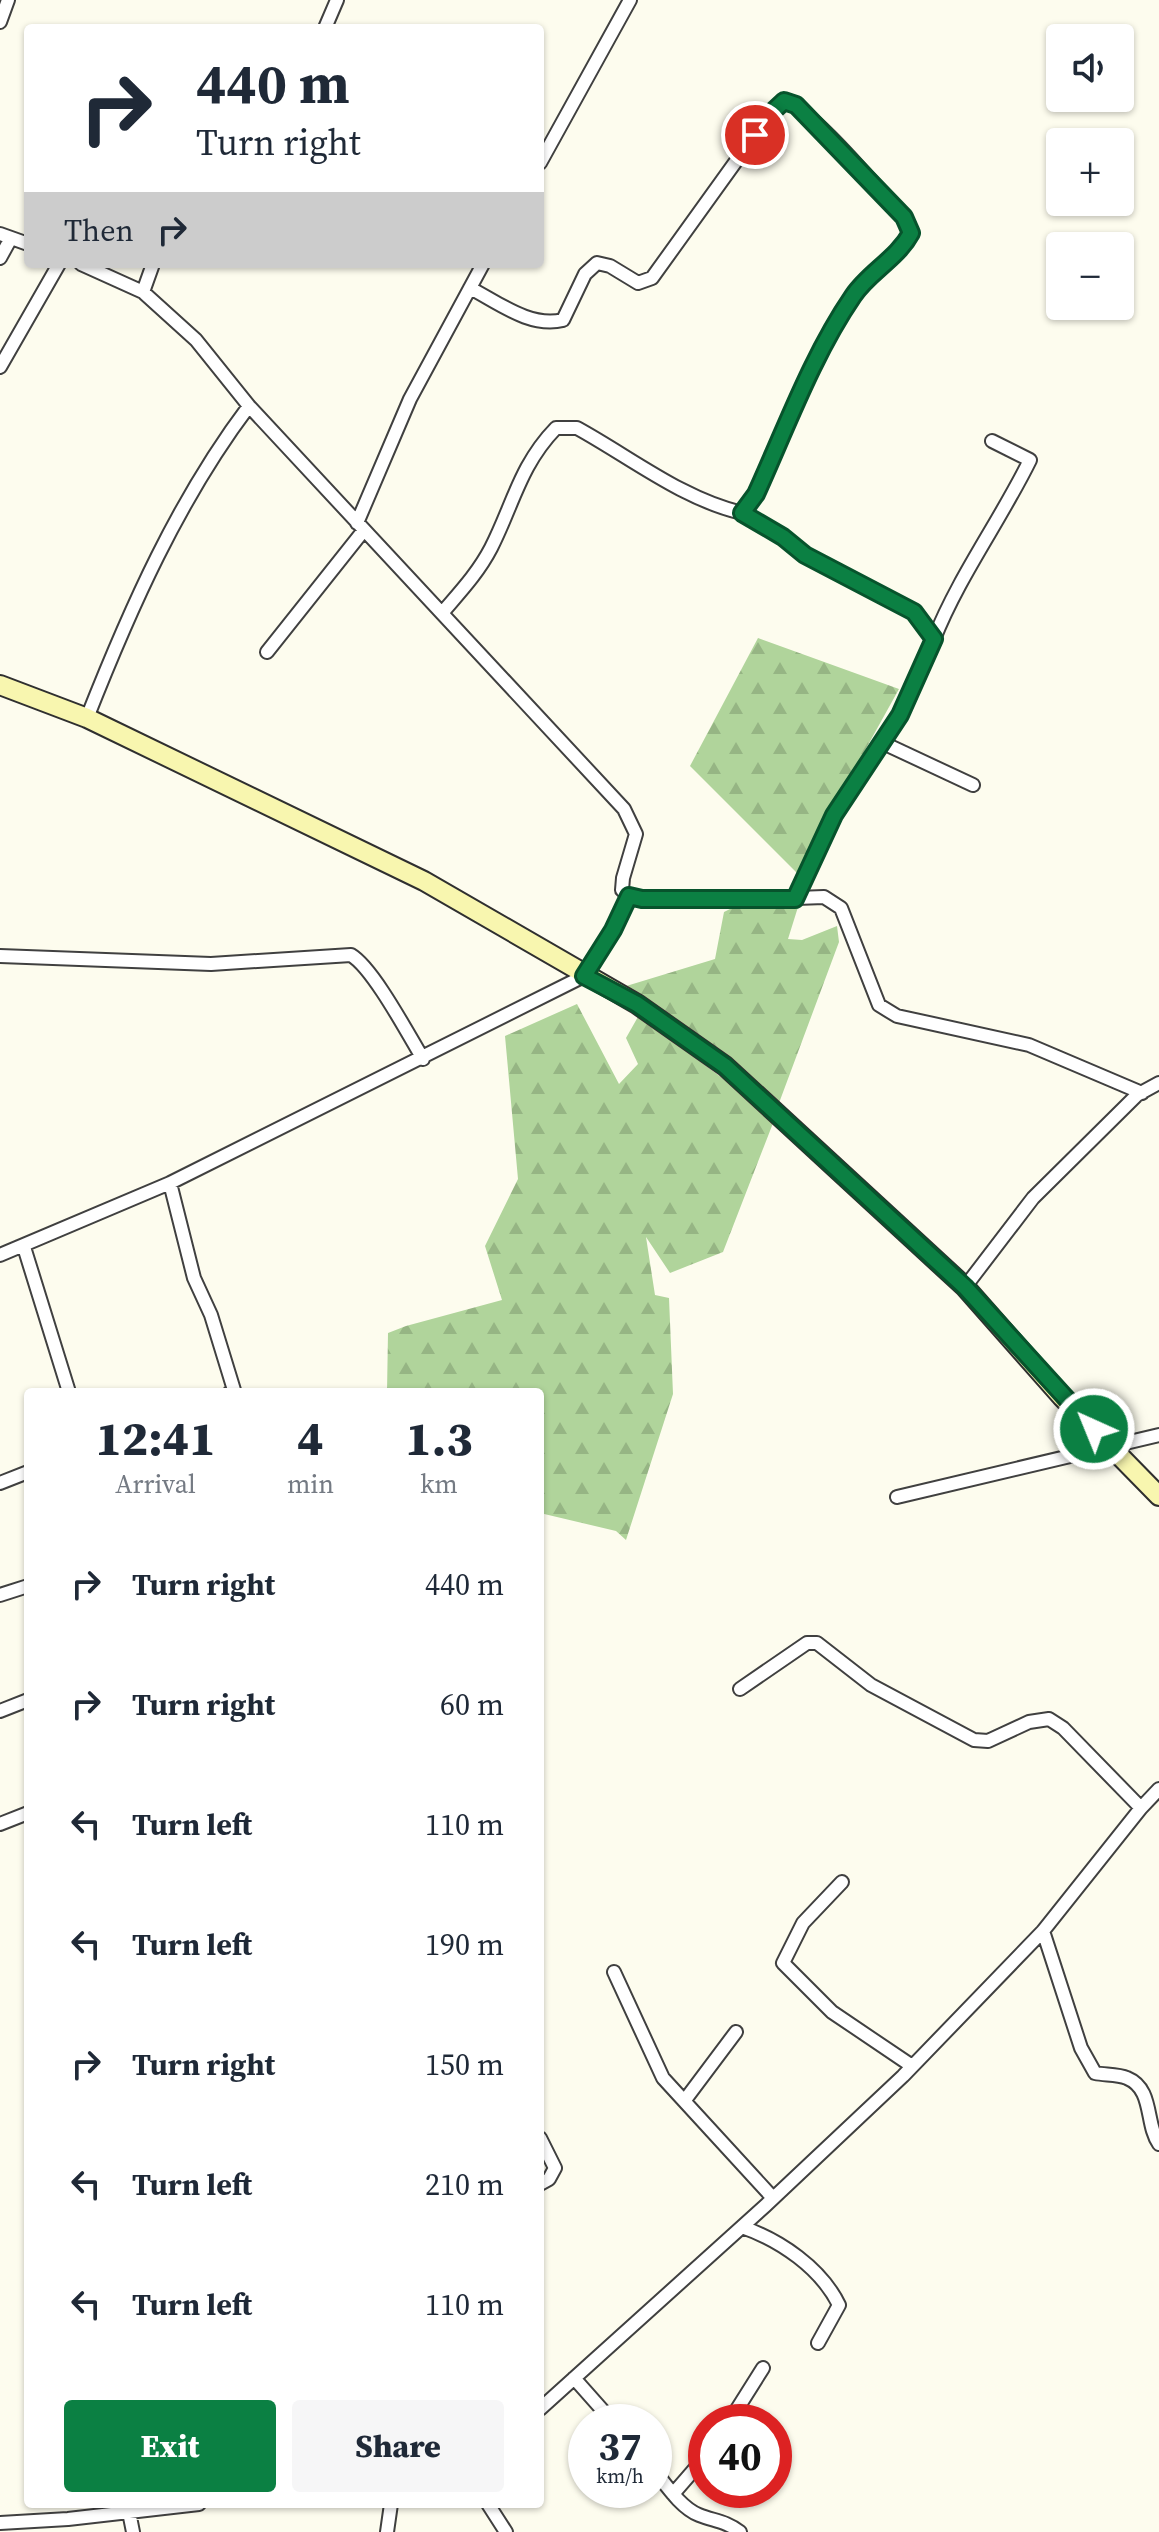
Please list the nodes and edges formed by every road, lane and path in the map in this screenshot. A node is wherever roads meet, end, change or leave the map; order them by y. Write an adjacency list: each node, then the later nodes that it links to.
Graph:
1 (8, 0): 4 (street)
2 (337, 0): 5 (street)
3 (630, 0): 6 (street)
4 (0, 22)
5 (327, 24)
6 (544, 156)
7 (6, 236): 8 (street)
8 (0, 258)
9 (57, 268): 15 (street)
10 (90, 268): 14 (street)
11 (152, 268): 14 (street)
12 (481, 268): 13 (street)
13 (470, 288): 18 (street); 19 (street)
14 (143, 292): 16 (street)
15 (0, 367)
16 (249, 406): 19 (street); 24 (street)
17 (992, 441): 21 (street)
18 (742, 513): 20 (street); 21 (street)
19 (360, 527): 20 (street); 22 (street)
20 (442, 613): 27 (street)
21 (934, 639): 25 (street)
22 (267, 652)
23 (0, 685): 24 (street)
24 (87, 718): 30 (street)
25 (881, 742): 26 (street); 28 (street)
26 (973, 785)
27 (629, 896): 28 (street); 30 (street)
28 (795, 899): 33 (street)
29 (0, 956): 31 (street)
30 (584, 976): 31 (street); 37 (street)
31 (423, 1059): 34 (street)
32 (1159, 1083): 33 (street)
33 (1142, 1093): 37 (street)
34 (170, 1183): 35 (street); 39 (street)
35 (24, 1247): 36 (street); 38 (street)
36 (0, 1255)
37 (965, 1287): 41 (street)
38 (68, 1388)
39 (233, 1388)
40 (1159, 1435): 41 (street)
41 (1110, 1445): 44 (street); 45 (street)
42 (24, 1474): 43 (street)
43 (0, 1483)
44 (1159, 1496)
45 (897, 1497)
46 (24, 1587): 47 (street)
47 (0, 1595)
48 (740, 1689): 52 (street)
49 (24, 1702): 50 (street)
50 (0, 1711)
51 (1159, 1789): 52 (street)
52 (1141, 1808): 56 (street)
53 (24, 1815): 54 (street)
54 (0, 1824)
55 (842, 1882): 59 (street)
56 (1043, 1931): 59 (street); 61 (street)
57 (614, 1972): 60 (street)
58 (736, 2032): 60 (street)
59 (912, 2066): 64 (street)
60 (685, 2100): 64 (street)
61 (1159, 2144)
62 (544, 2146): 63 (street)
63 (544, 2182)
64 (773, 2198): 65 (street)
65 (742, 2227): 66 (street); 68 (street)
66 (818, 2343)
67 (763, 2368): 71 (street)
68 (574, 2378): 69 (street); 70 (street)
69 (544, 2403)
70 (597, 2404)
71 (740, 2404)
72 (688, 2477): 73 (street)
73 (673, 2494): 82 (street)
74 (164, 2508): 77 (street)
75 (390, 2508): 80 (street)
76 (491, 2508): 81 (street)
77 (129, 2512): 78 (street); 79 (street)
78 (0, 2523)
79 (133, 2532)
80 (387, 2532)
81 (506, 2532)
82 (740, 2532)

